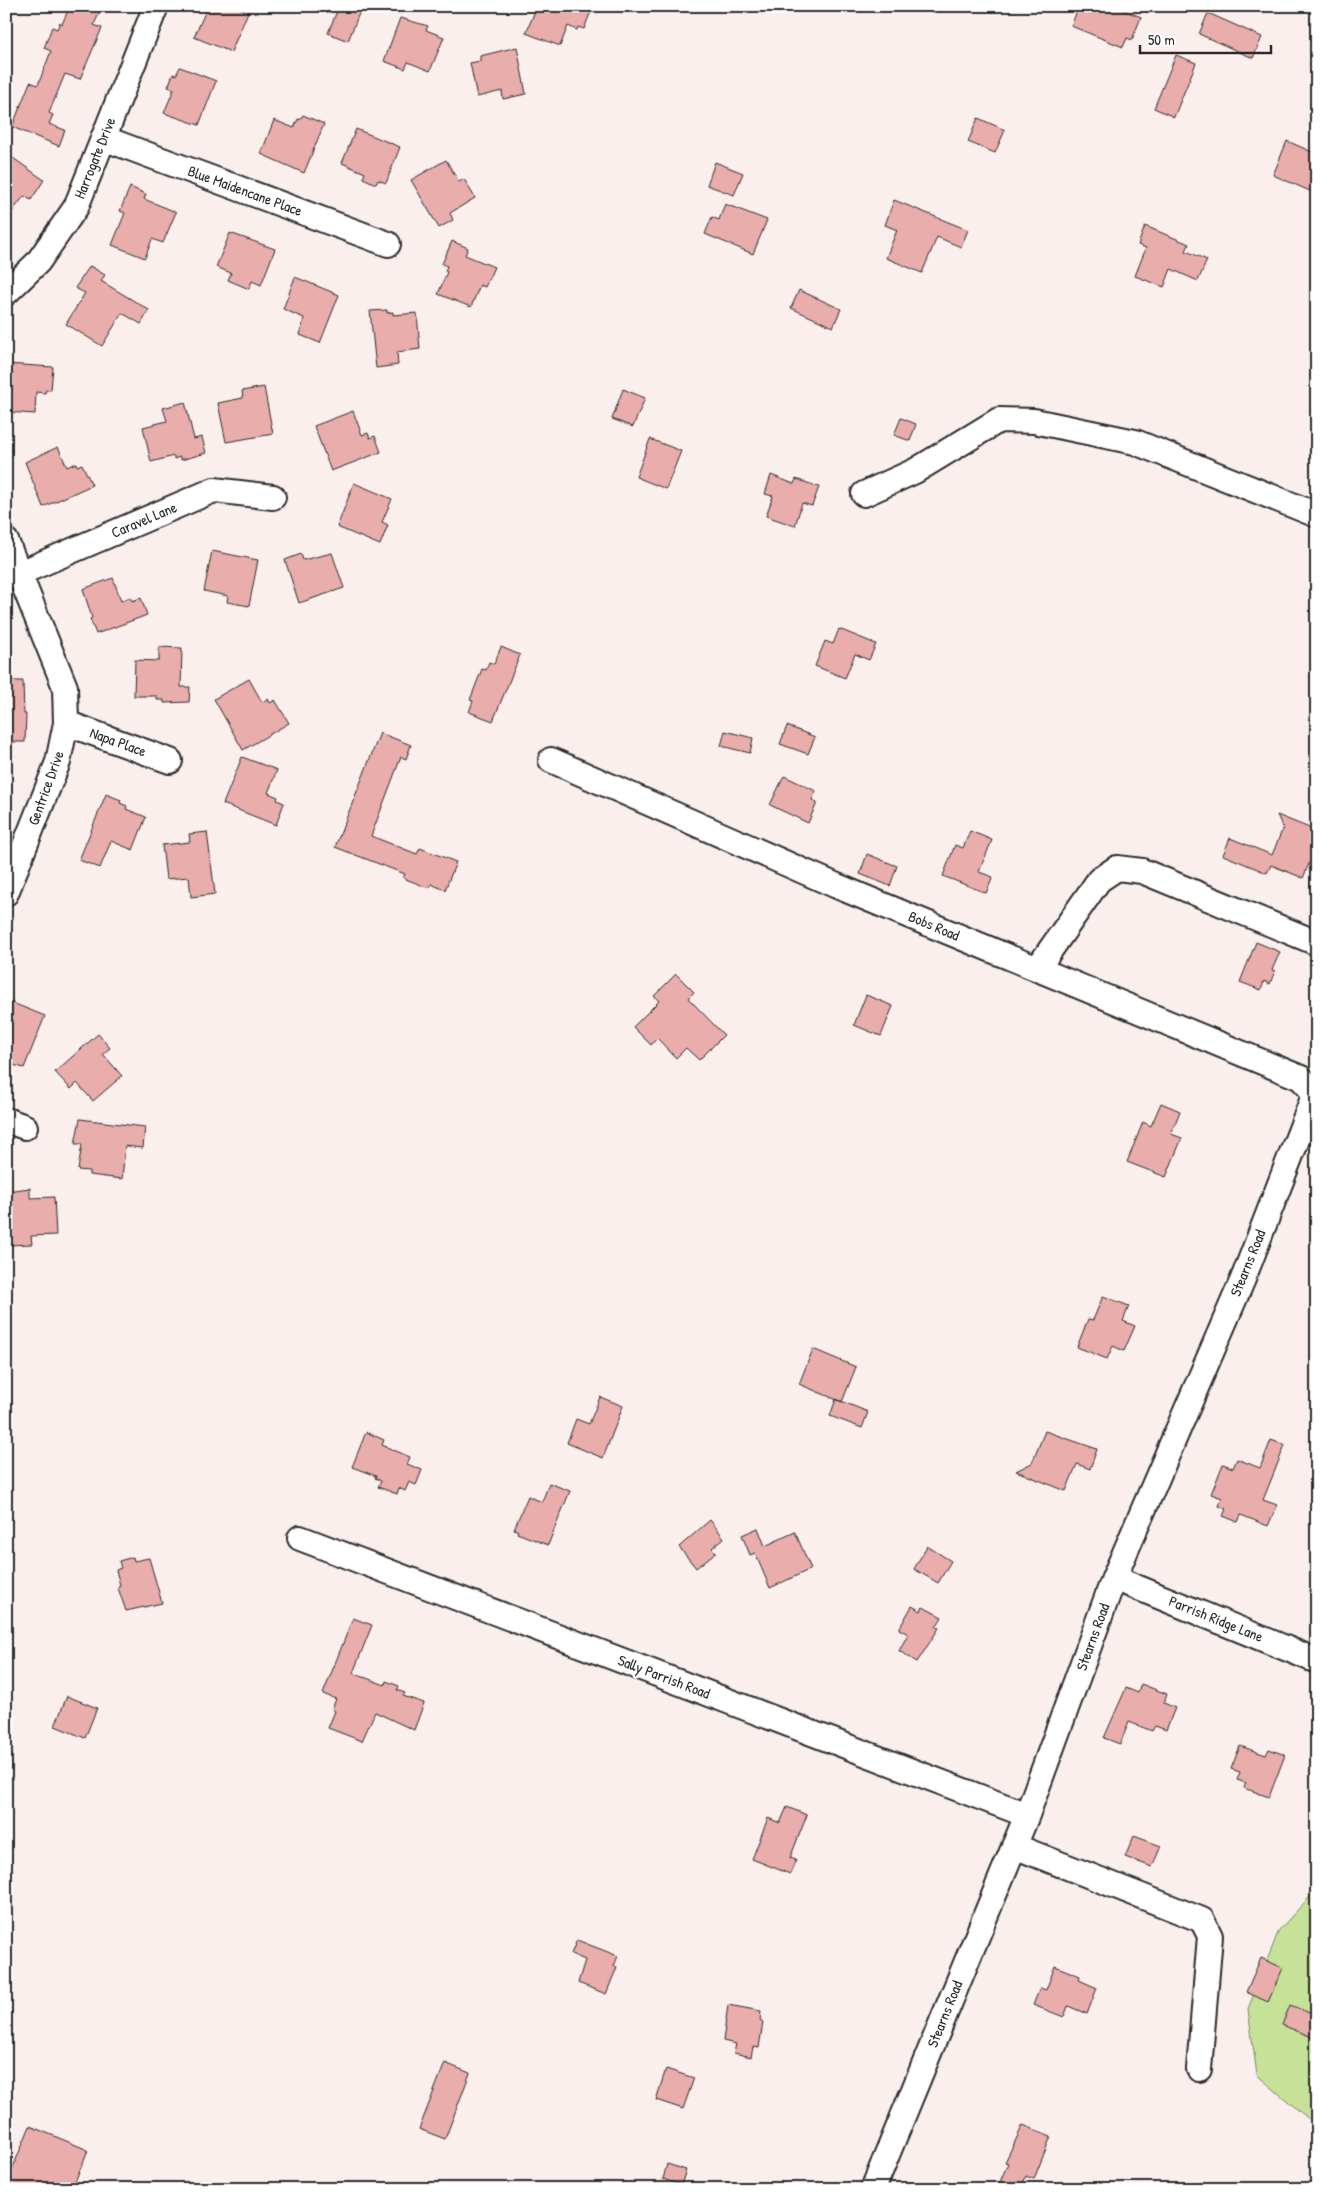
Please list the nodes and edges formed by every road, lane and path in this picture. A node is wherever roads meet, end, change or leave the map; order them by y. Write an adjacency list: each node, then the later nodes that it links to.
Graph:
1 (156, 6): 2 (street, Harrogate Drive)
2 (103, 138): 3 (street, Blue Maidencane Place); 4 (street, Harrogate Drive)
3 (388, 244)
4 (6, 294)
5 (864, 494): 7 (street)
6 (273, 497): 9 (street, Caravel Lane)
7 (1317, 514)
8 (6, 541): 9 (street, Gentrice Drive)
9 (20, 573): 10 (street, Gentrice Drive)
10 (66, 723): 12 (street, Napa Place); 13 (street, Gentrice Drive)
11 (551, 760): 15 (street, Bobs Road)
12 (170, 761)
13 (6, 893)
14 (1317, 943): 15 (street)
15 (1038, 969): 16 (street, Bobs Road)
16 (1316, 1093): 18 (street, Stearns Road)
17 (300, 1538): 20 (street, Sally Parrish Road)
18 (1114, 1578): 19 (street, Parrish Ridge Lane); 20 (street, Stearns Road)
19 (1317, 1661)
20 (1027, 1815): 21 (street, Stearns Road)
21 (1014, 1846): 22 (street); 23 (street, Stearns Road)
22 (1199, 2069)
23 (873, 2189)

